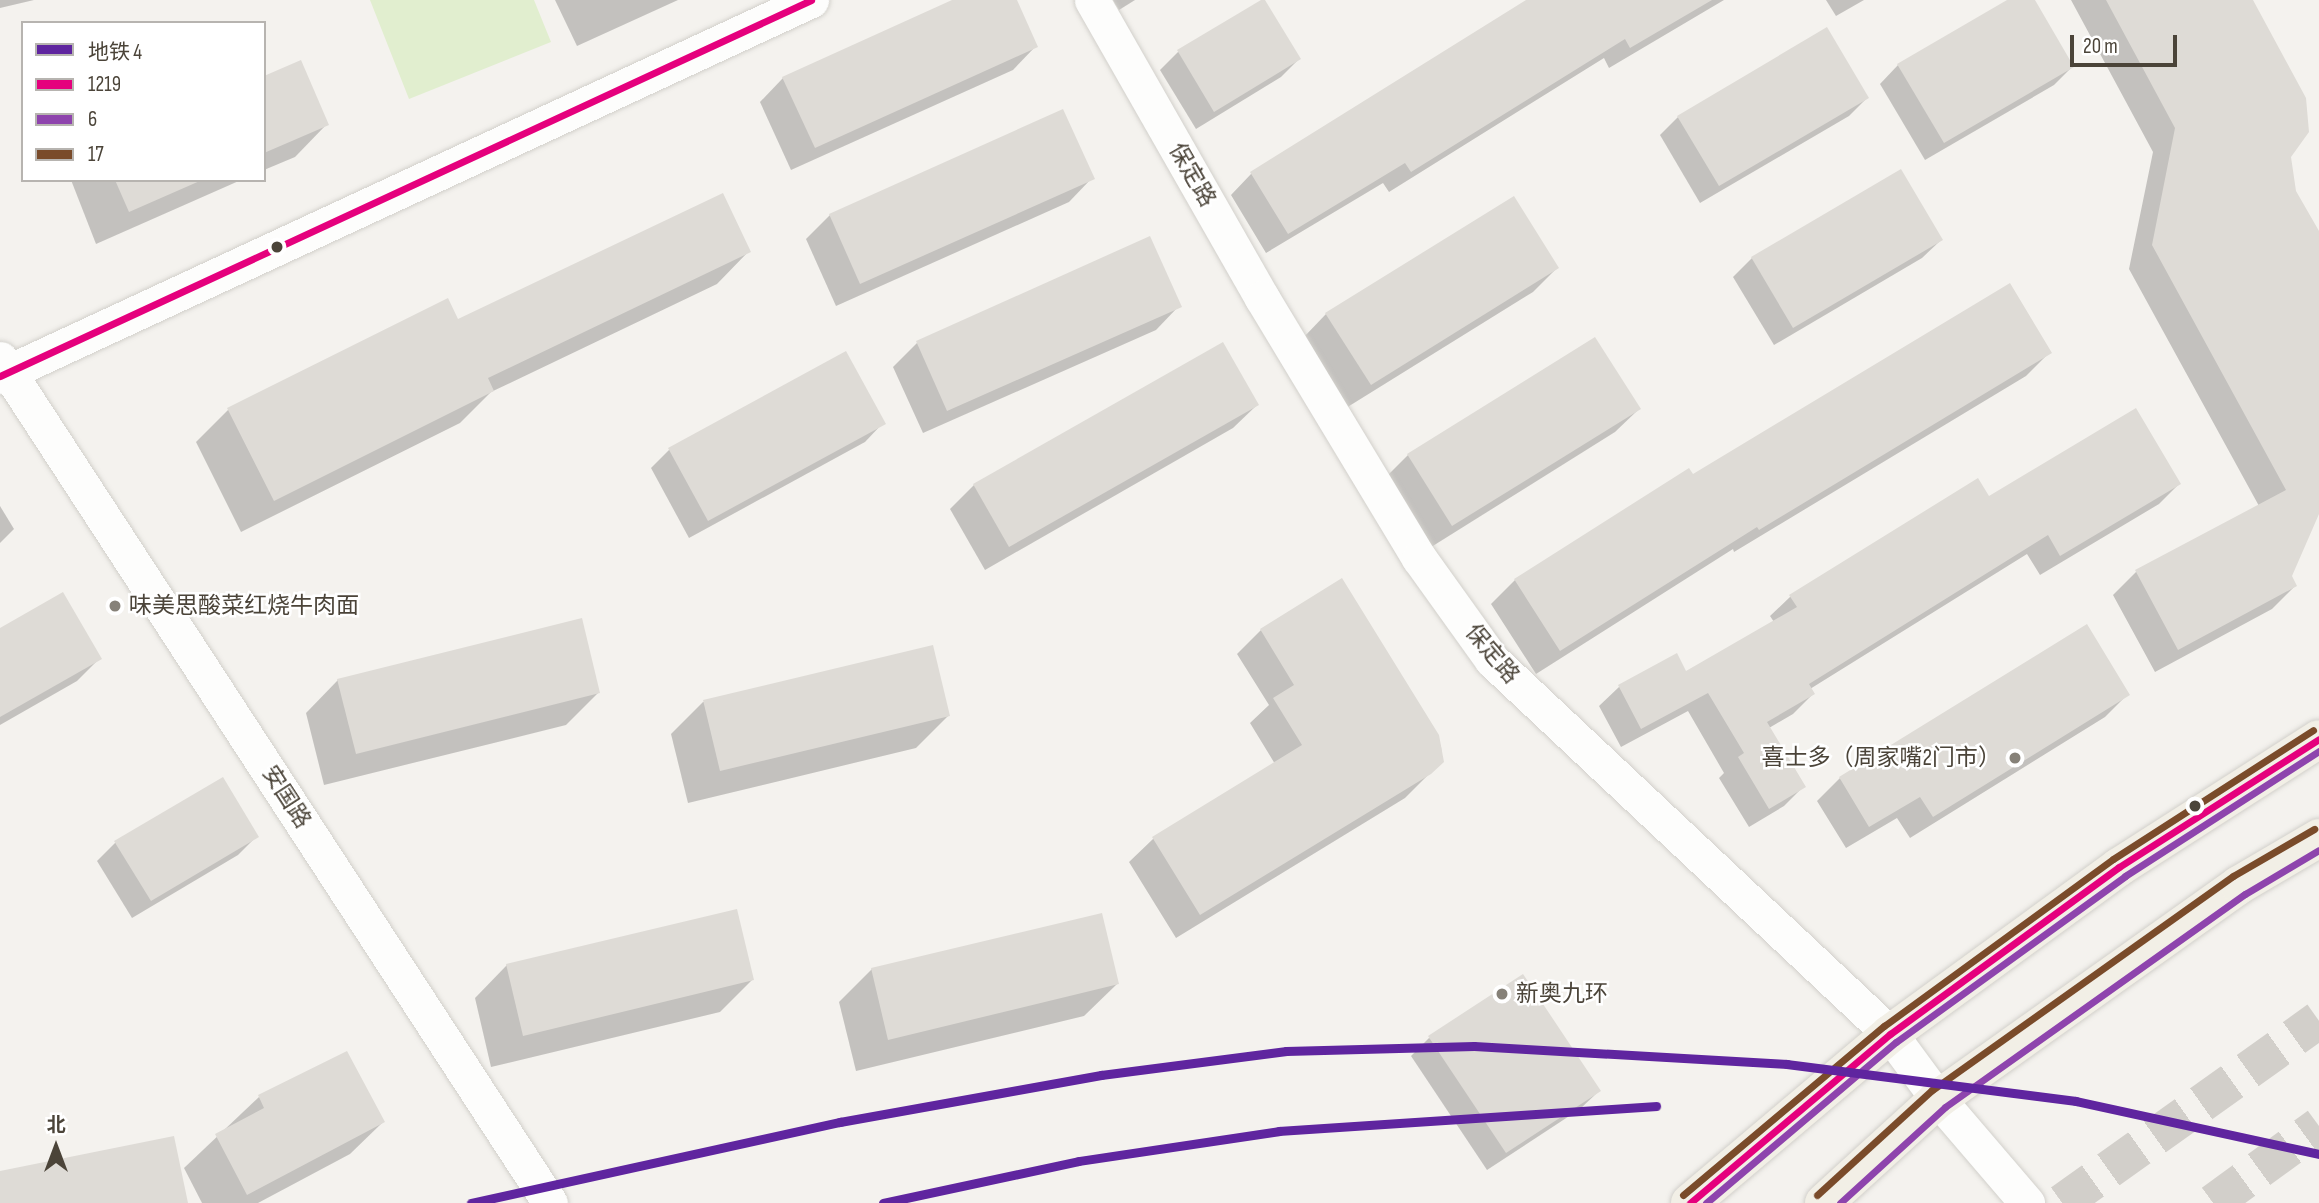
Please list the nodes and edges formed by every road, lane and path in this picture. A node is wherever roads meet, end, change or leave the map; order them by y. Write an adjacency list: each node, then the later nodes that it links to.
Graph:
1 (811, 0): 3 (street)
2 (1092, 0): 6 (street, 保定路)
3 (8, 374): 8 (street, 安国路)
4 (2319, 739): 6 (main road)
5 (2319, 838): 7 (main road)
6 (1890, 1034): 7 (street, 保定路); 9 (main road)
7 (1938, 1099): 10 (main road); 11 (street, 保定路)
8 (550, 1203)
9 (1690, 1203)
10 (1824, 1203)
11 (2026, 1203)

